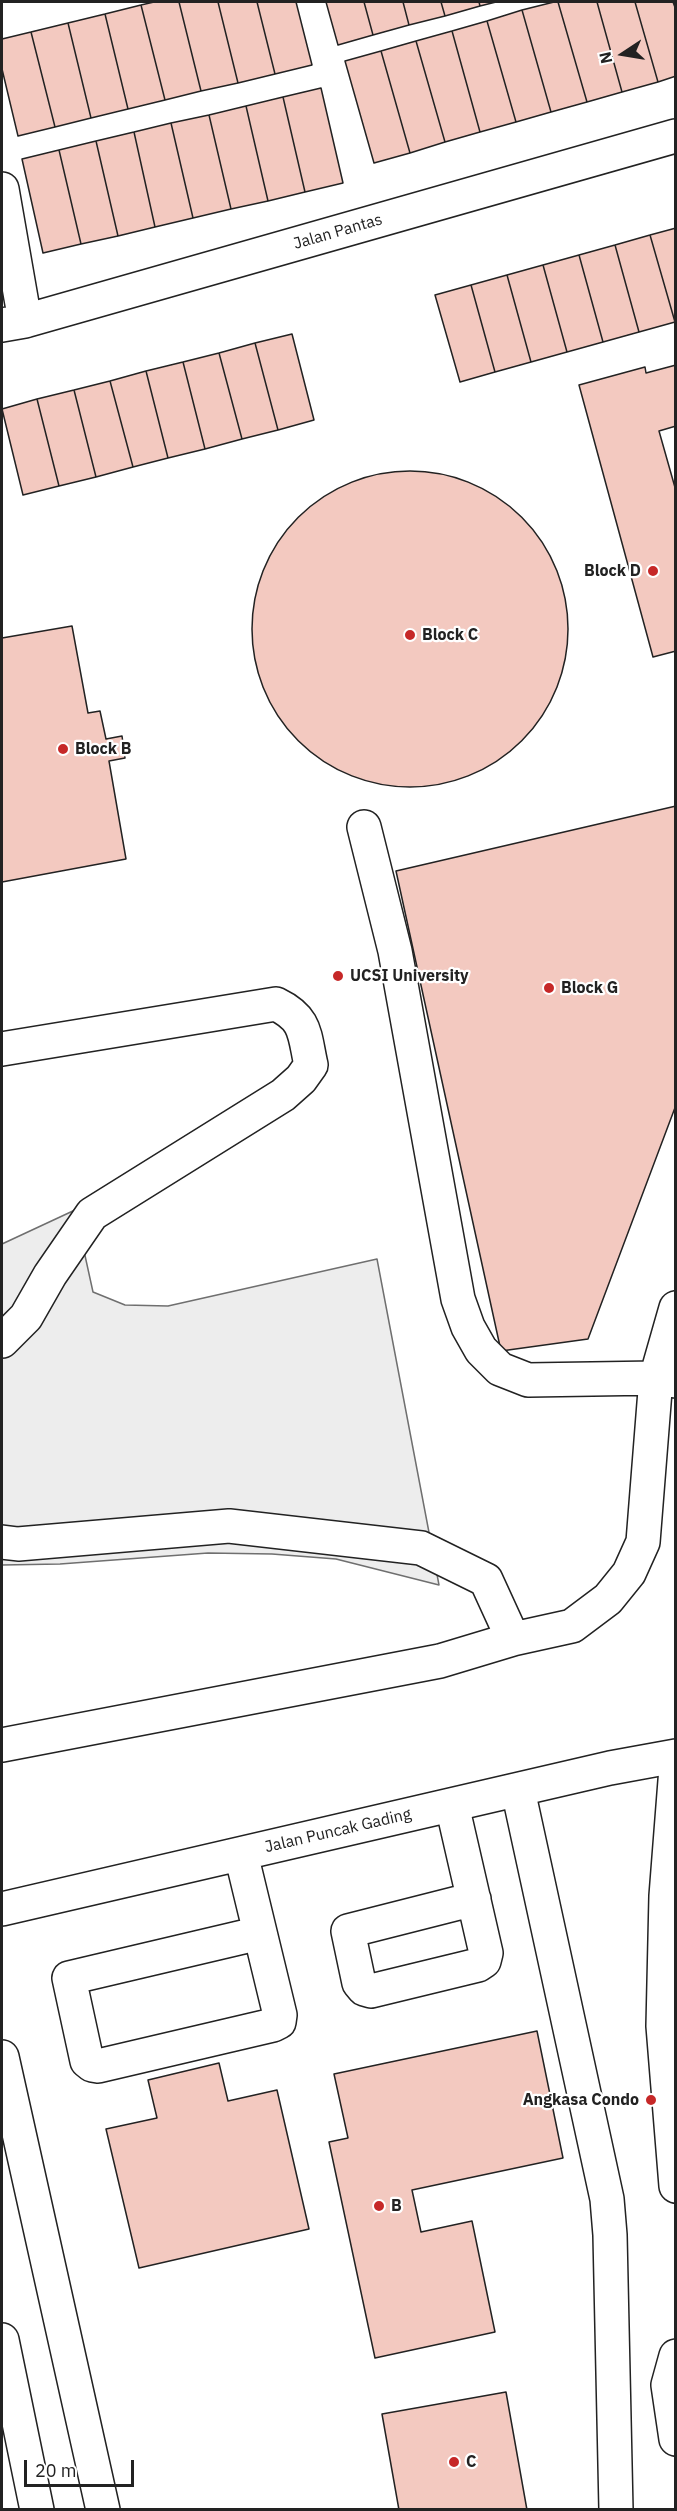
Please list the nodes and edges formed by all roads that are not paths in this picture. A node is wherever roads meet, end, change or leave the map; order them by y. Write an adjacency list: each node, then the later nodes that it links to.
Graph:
1 (675, 136): 3 (street, Jalan Pantas)
2 (2, 189): 3 (street)
3 (14, 323)
4 (364, 827): 8 (street)
5 (2, 1049): 7 (street)
6 (675, 1308): 8 (street)
7 (2, 1341)
8 (666, 1379): 10 (street)
9 (2, 1542): 10 (street)
10 (513, 1639): 11 (street)
11 (2, 1745)
12 (675, 1756): 14 (street, Jalan Puncak Gading)
13 (675, 1768): 21 (street)
14 (518, 1790): 15 (street, Jalan Puncak Gading); 27 (street)
15 (452, 1805): 16 (street, Jalan Puncak Gading); 17 (street)
16 (241, 1854): 18 (street, Jalan Puncak Gading); 19 (street)
17 (474, 1899)
18 (2, 1910)
19 (260, 1933): 19 (street)
20 (2, 2057): 26 (street)
21 (675, 2186)
22 (2, 2340): 25 (street)
23 (675, 2356): 24 (street)
24 (675, 2439)
25 (37, 2510)
26 (103, 2510)
27 (616, 2510)

